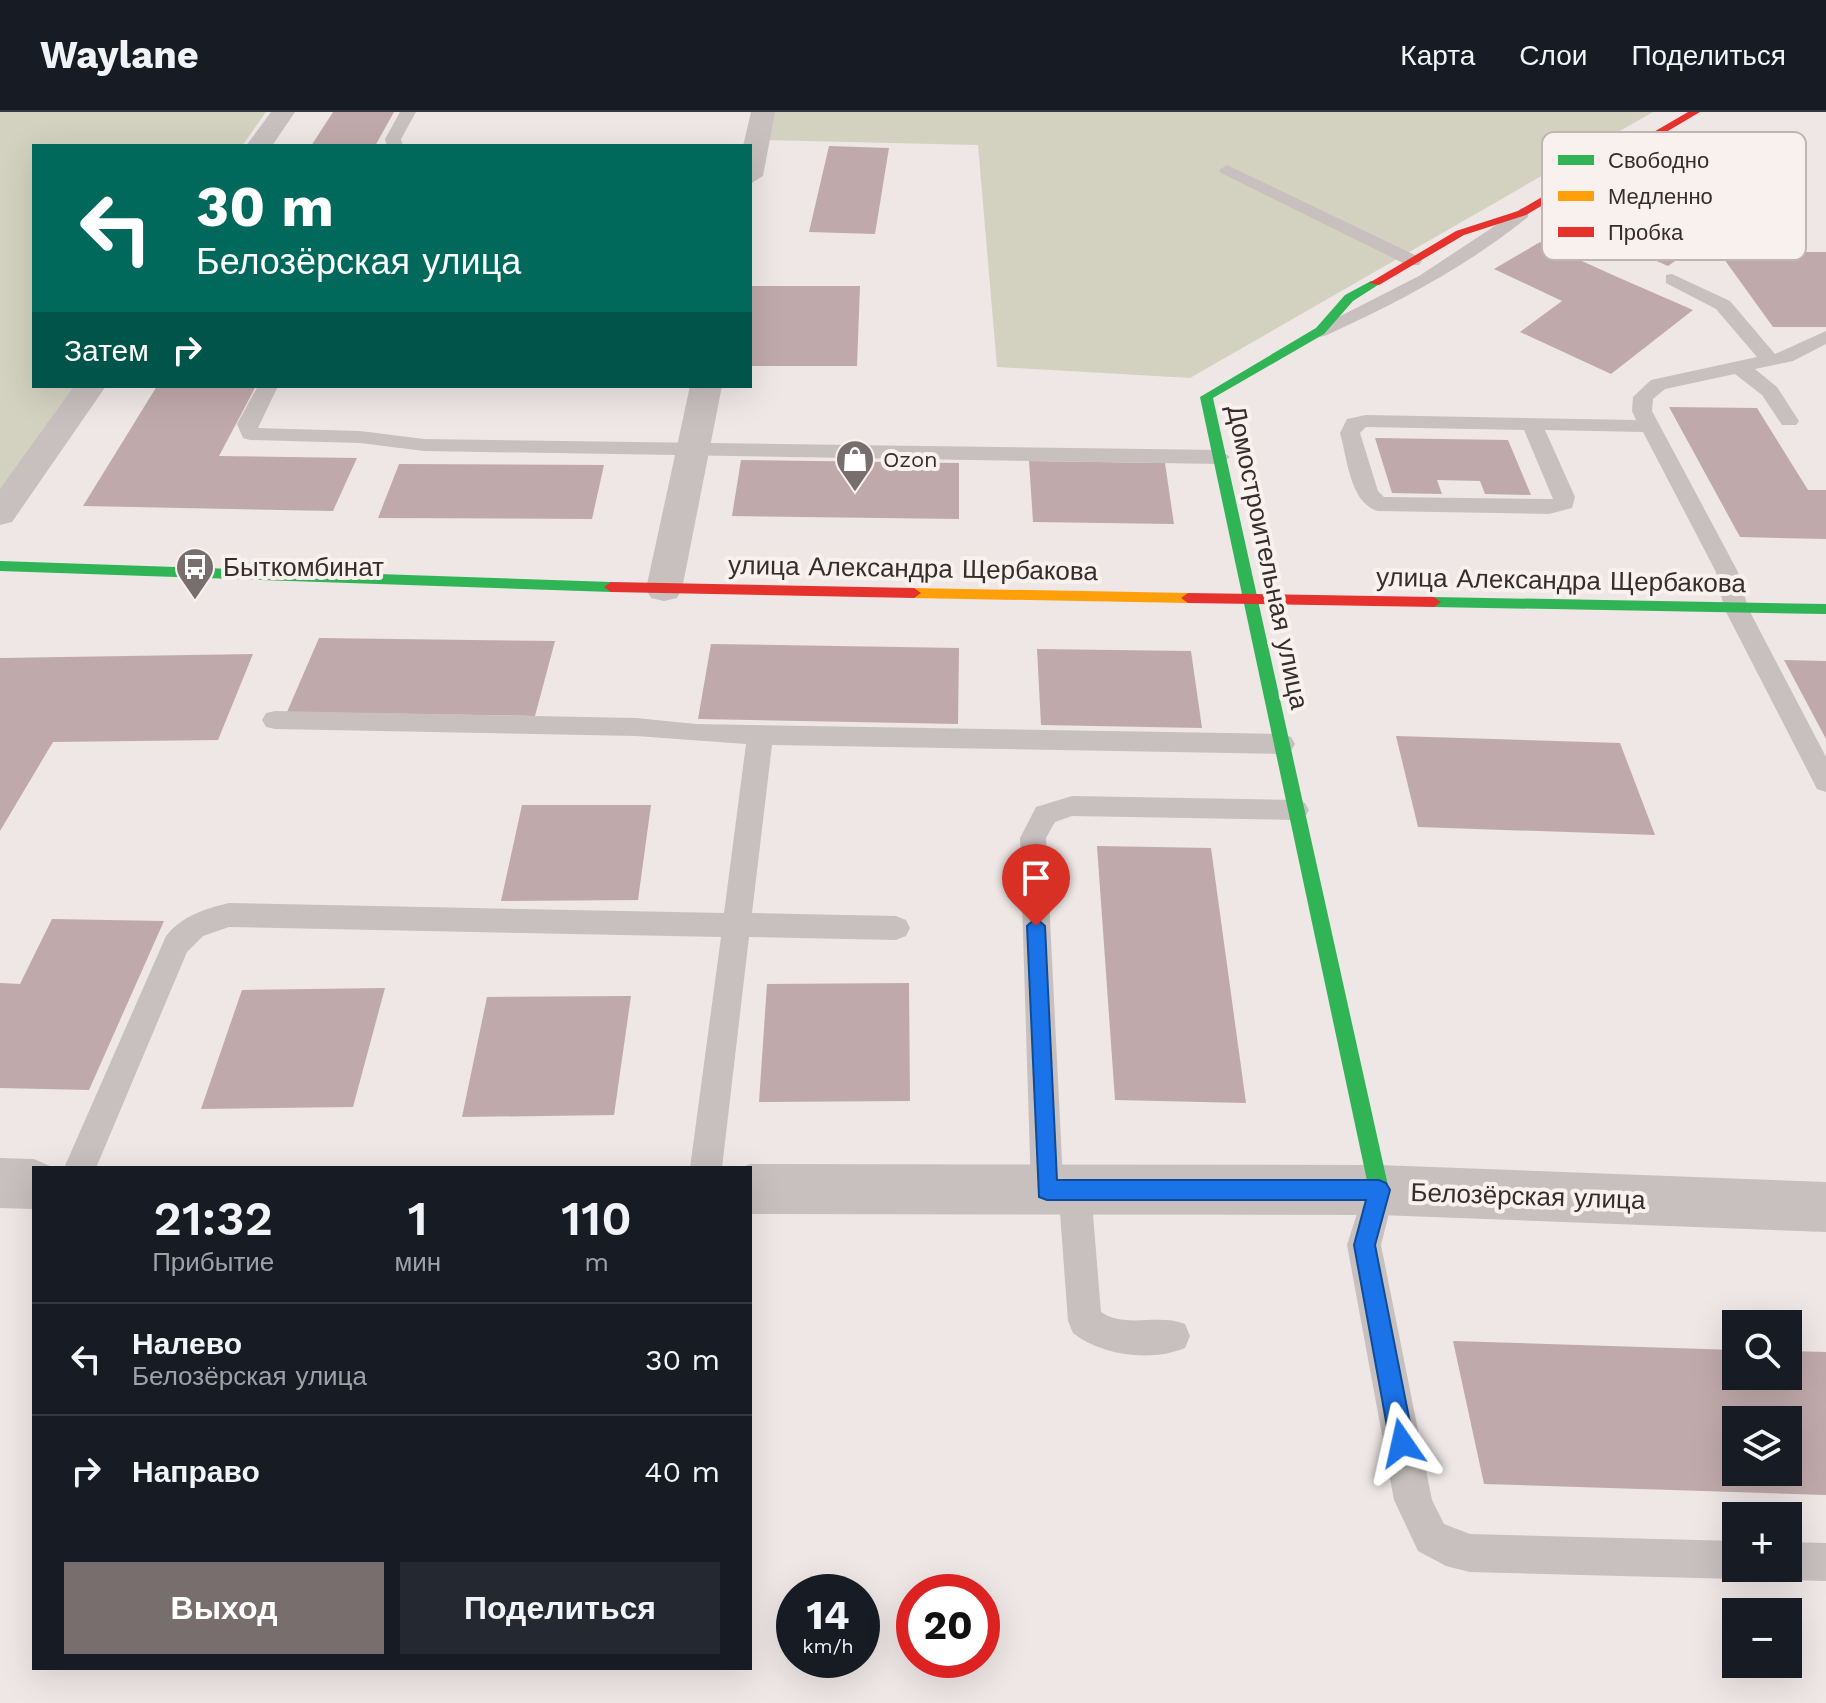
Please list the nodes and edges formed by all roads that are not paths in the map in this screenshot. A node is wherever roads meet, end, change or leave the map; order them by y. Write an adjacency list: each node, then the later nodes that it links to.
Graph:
1 (283, 112): 6 (street)
2 (408, 112): 7 (lane)
3 (763, 112): 8 (street)
4 (1695, 112): 5 (street, Домостроительная улица)
5 (1661, 132)
6 (260, 144)
7 (394, 144)
8 (752, 166)
9 (1227, 170): 12 (lane)
10 (1542, 201): 11 (street, Домостроительная улица)
11 (1522, 213): 12 (street, Домостроительная улица); 14 (lane)
12 (1413, 261): 14 (street, Домостроительная улица)
13 (1672, 279): 16 (lane)
14 (1320, 331): 25 (street, Домостроительная улица)
15 (1826, 337): 16 (lane)
16 (1771, 361): 17 (lane)
17 (1739, 367): 21 (lane); 23 (lane)
18 (89, 388): 26 (street)
19 (267, 388): 24 (lane)
20 (706, 388): 24 (street)
21 (1789, 421)
22 (1532, 424): 22 (lane); 23 (lane)
23 (1650, 426): 30 (lane)
24 (693, 449): 25 (lane); 28 (street)
25 (1220, 457): 29 (street, Домостроительная улица)
26 (0, 514)
27 (0, 566): 28 (street, улица Александра Щербакова)
28 (664, 589): 29 (street, улица Александра Щербакова)
29 (1251, 601): 30 (street, улица Александра Щербакова); 34 (street, Домостроительная улица)
30 (1736, 608): 31 (street, улица Александра Щербакова); 35 (lane)
31 (1826, 609)
32 (275, 720): 33 (lane)
33 (760, 735): 34 (lane); 37 (lane)
34 (1282, 744): 36 (street, Домостроительная улица)
35 (1826, 782)
36 (1296, 810): 44 (lane); 45 (street, Домостроительная улица)
37 (737, 925): 38 (lane); 39 (lane); 40 (lane)
38 (896, 928)
39 (81, 1166)
40 (706, 1166)
41 (0, 1183): 42 (street)
42 (32, 1184)
43 (752, 1189): 44 (street, Белозёрская улица)
44 (1061, 1190): 45 (street, Белозёрская улица); 47 (lane)
45 (1379, 1190): 46 (street, Белозёрская улица); 48 (lane)
46 (1826, 1207)
47 (1173, 1336)
48 (1722, 1560)
49 (1802, 1561): 50 (lane)
50 (1826, 1562)

